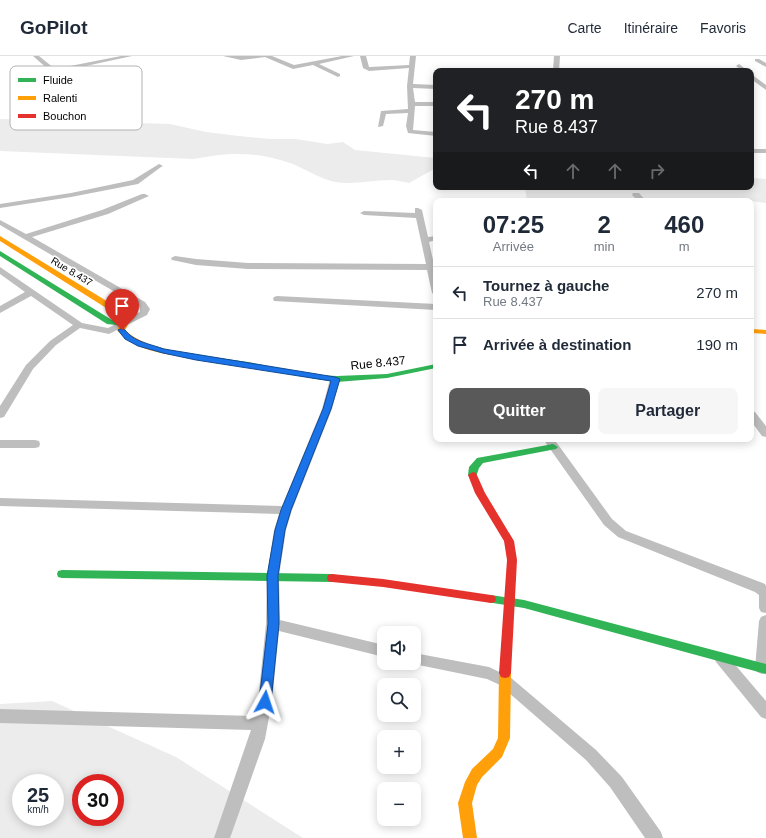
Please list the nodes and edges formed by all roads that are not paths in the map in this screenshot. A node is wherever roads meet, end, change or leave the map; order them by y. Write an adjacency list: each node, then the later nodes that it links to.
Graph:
1 (36, 56): 13 (street)
2 (129, 56): 14 (street)
3 (226, 56): 4 (street)
4 (263, 56)
5 (267, 56): 11 (street)
6 (351, 56): 11 (street)
7 (363, 56): 15 (street)
8 (413, 56): 15 (street)
9 (557, 56): 17 (street)
10 (757, 60): 12 (street)
11 (313, 63): 19 (street)
12 (766, 65)
13 (47, 66)
14 (78, 66)
15 (412, 66): 21 (street)
16 (739, 66): 18 (street)
17 (556, 68)
18 (741, 68)
19 (338, 75)
20 (754, 78): 23 (street)
21 (410, 86): 22 (street); 24 (street)
22 (433, 87)
23 (766, 88)
24 (412, 104): 25 (street); 26 (street)
25 (433, 104)
26 (412, 111): 27 (street); 28 (street)
27 (380, 126)
28 (433, 134)
29 (754, 151): 30 (street)
30 (766, 151)
31 (159, 166): 33 (street)
32 (144, 196): 36 (street)
33 (0, 206)
34 (364, 213): 39 (street)
35 (0, 222): 36 (street)
36 (25, 237): 49 (street)
37 (0, 238): 49 (street, Rue 8.437)
38 (433, 239): 39 (street)
39 (425, 240): 42 (street)
40 (0, 253): 49 (street, Rue 8.437)
41 (175, 258): 42 (street)
42 (430, 267): 44 (street)
43 (0, 270): 45 (street)
44 (433, 280)
45 (30, 292): 48 (street); 50 (street)
46 (277, 299): 47 (street)
47 (433, 307)
48 (0, 310)
49 (124, 324): 50 (street); 54 (street, Rue 8.437)
50 (79, 325): 55 (street)
51 (754, 331): 52 (street)
52 (766, 332)
53 (433, 367): 54 (street, Rue 8.437)
54 (335, 379): 62 (street)
55 (0, 415)
56 (754, 418): 57 (street)
57 (766, 433)
58 (550, 443): 65 (street); 66 (street)
59 (0, 444): 60 (street)
60 (35, 444)
61 (0, 502): 62 (street)
62 (286, 510): 64 (street)
63 (62, 574): 64 (street)
64 (273, 576): 65 (street); 68 (street)
65 (510, 602): 70 (street); 73 (street)
66 (766, 608)
67 (766, 621): 72 (street)
68 (273, 624): 69 (street); 76 (street)
69 (377, 649)
70 (720, 658): 72 (street); 74 (street)
71 (421, 660): 73 (street)
72 (764, 669)
73 (505, 681): 78 (street); 79 (street)
74 (766, 712)
75 (0, 716): 76 (street)
76 (260, 723): 77 (street)
77 (222, 838)
78 (470, 838)
79 (655, 838)

